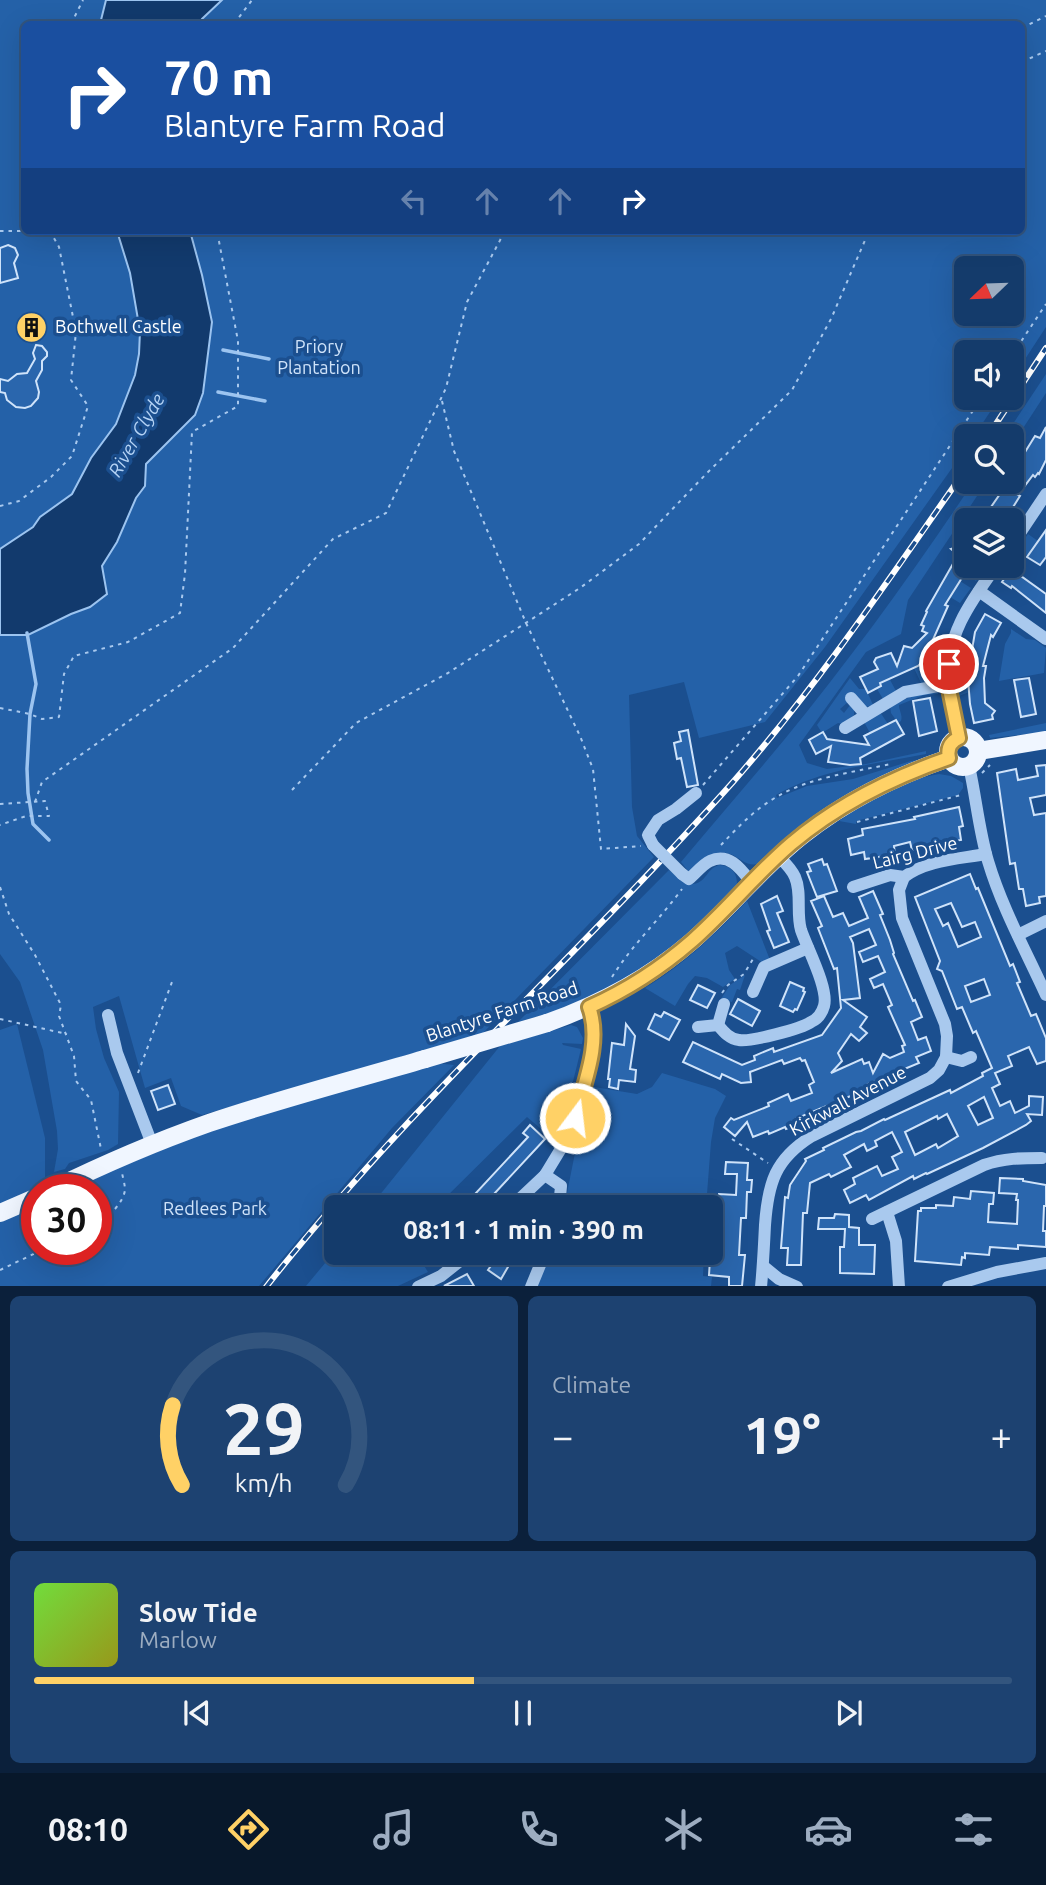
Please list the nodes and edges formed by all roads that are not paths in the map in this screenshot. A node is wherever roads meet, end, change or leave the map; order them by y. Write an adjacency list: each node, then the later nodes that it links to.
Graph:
1 (1044, 499): 2 (street)
2 (1024, 528)
3 (988, 578): 4 (street)
4 (979, 591): 5 (street); 6 (street)
5 (1046, 639)
6 (948, 684): 8 (street); 10 (street)
7 (851, 698): 8 (street)
8 (866, 715): 9 (street)
9 (845, 728)
10 (959, 738): 12 (main road); 13 (main road)
11 (1046, 740): 13 (main road)
12 (949, 758): 13 (main road); 16 (main road, Blantyre Farm Road)
13 (973, 767): 15 (street)
14 (695, 793): 18 (street, bridge)
15 (986, 854): 17 (street, Lairg Drive); 21 (street)
16 (778, 856): 18 (main road, Blantyre Farm Road); 22 (street)
17 (904, 877): 19 (street, Lairg Drive); 30 (street)
18 (751, 882): 25 (main road, Blantyre Farm Road)
19 (853, 887)
20 (1046, 921): 21 (street)
21 (1018, 935): 24 (street)
22 (808, 948): 23 (street); 28 (street)
23 (753, 992)
24 (1046, 995)
25 (596, 1004): 32 (main road, Blantyre Farm Road, bridge); 35 (street)
26 (724, 1004): 28 (street)
27 (108, 1015): 32 (street)
28 (718, 1025): 29 (street)
29 (698, 1027)
30 (946, 1056): 31 (street); 45 (street, Kirkwall Avenue)
31 (971, 1057)
32 (152, 1144): 34 (main road, Blantyre Farm Road)
33 (1042, 1158): 39 (street)
34 (85, 1174)
35 (545, 1175): 36 (street); 37 (street)
36 (524, 1195)
37 (560, 1195)
38 (21, 1204): 40 (main road)
39 (887, 1212): 41 (street); 51 (street)
40 (0, 1213)
41 (872, 1219)
42 (1046, 1263): 52 (street)
43 (457, 1265): 46 (street)
44 (540, 1265): 48 (street)
45 (763, 1266): 49 (street, Kirkwall Avenue); 50 (street)
46 (432, 1284): 47 (street)
47 (418, 1286)
48 (531, 1286)
49 (761, 1286)
50 (797, 1286)
51 (899, 1286)
52 (948, 1286)

